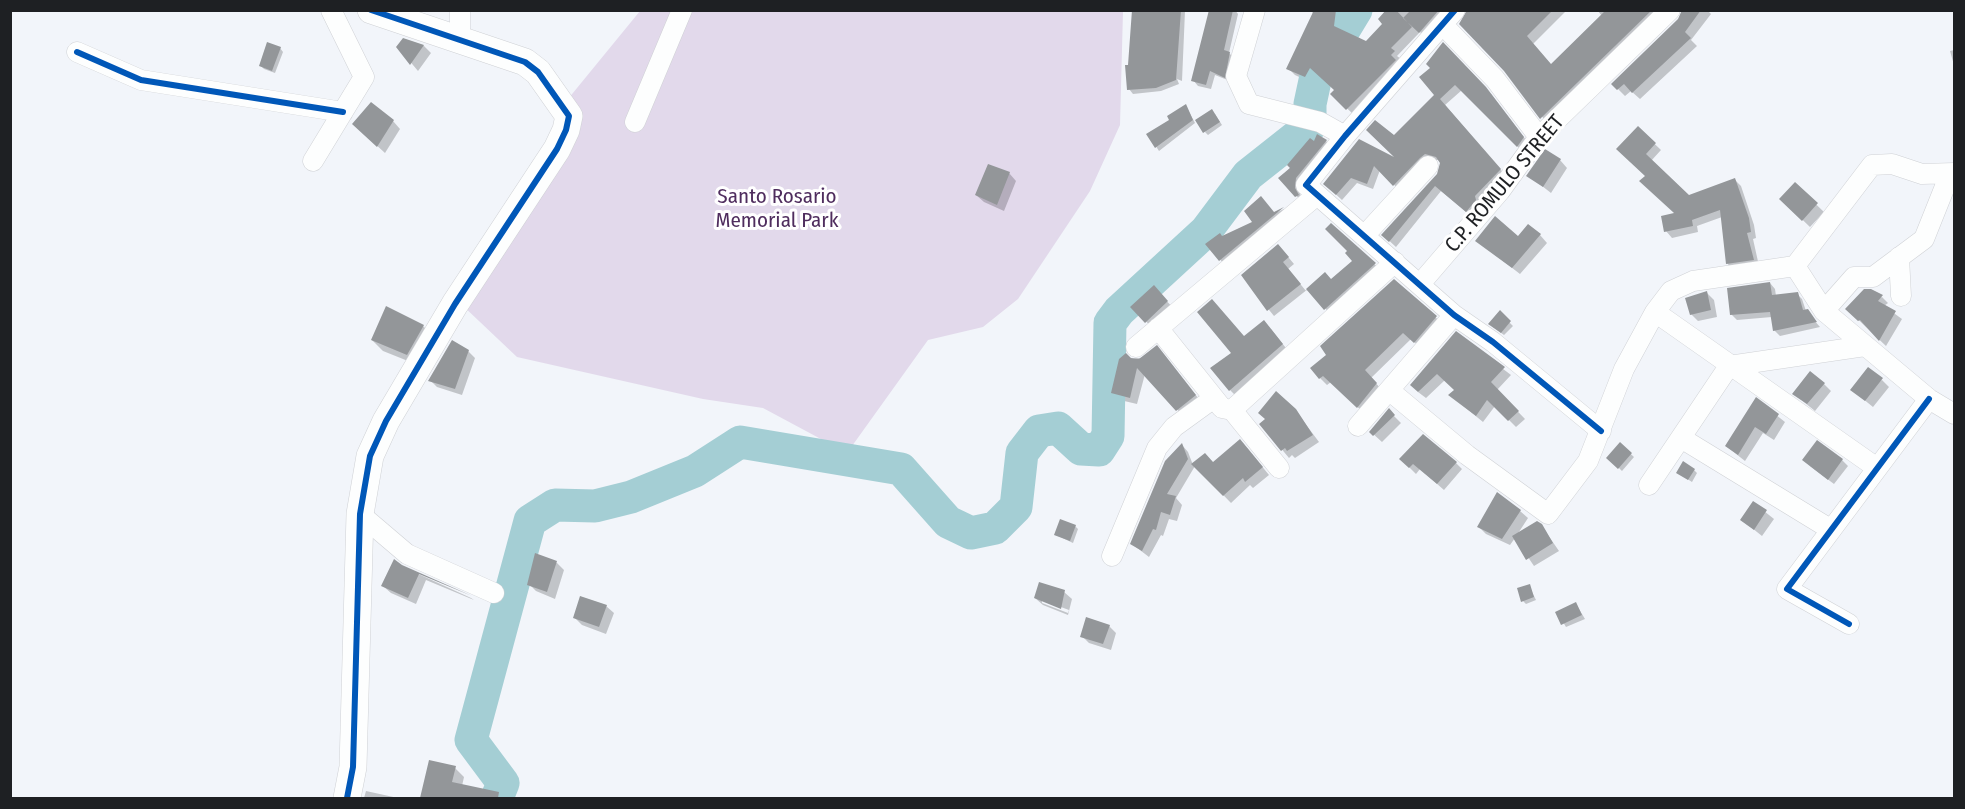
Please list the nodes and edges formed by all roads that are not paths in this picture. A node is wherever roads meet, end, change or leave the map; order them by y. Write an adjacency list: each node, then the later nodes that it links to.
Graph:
1 (331, 10): 10 (street)
2 (371, 10): 8 (street)
3 (460, 10): 8 (street)
4 (682, 10): 11 (street)
5 (1255, 10): 12 (street)
6 (1670, 10): 13 (street, C.P. ROMULO STREET)
7 (1449, 18): 12 (street); 13 (street)
8 (460, 40): 42 (street)
9 (77, 52): 10 (street)
10 (343, 112): 14 (street)
11 (635, 122)
12 (1345, 136): 17 (street)
13 (1539, 137): 22 (street, C.P. ROMULO STREET)
14 (313, 161)
15 (1428, 166): 18 (street)
16 (1952, 174): 19 (street); 21 (street)
17 (1317, 195): 18 (street); 27 (street)
18 (1364, 236): 20 (street)
19 (1899, 257): 23 (street); 24 (street)
20 (1395, 262): 22 (street); 34 (street)
21 (1795, 266): 24 (street); 25 (street)
22 (1420, 284): 26 (street)
23 (1901, 296)
24 (1824, 311): 28 (street)
25 (1655, 312): 30 (street); 37 (street)
26 (1454, 315): 31 (street); 37 (street)
27 (1158, 328): 29 (street); 32 (street)
28 (1865, 346): 30 (street); 33 (street)
29 (1137, 347)
30 (1729, 366): 38 (street); 40 (street)
31 (1390, 391): 36 (street); 37 (street)
32 (1214, 398): 34 (street); 44 (street)
33 (1929, 399): 35 (street); 40 (street)
34 (1232, 410): 39 (street)
35 (1954, 414)
36 (1358, 426)
37 (1601, 430)
38 (1681, 438): 41 (street); 43 (street)
39 (1279, 468)
40 (1876, 468): 43 (street)
41 (1649, 485)
42 (360, 514): 45 (street); 47 (street)
43 (1830, 529): 46 (street)
44 (1112, 556)
45 (494, 593)
46 (1849, 624)
47 (347, 798)

